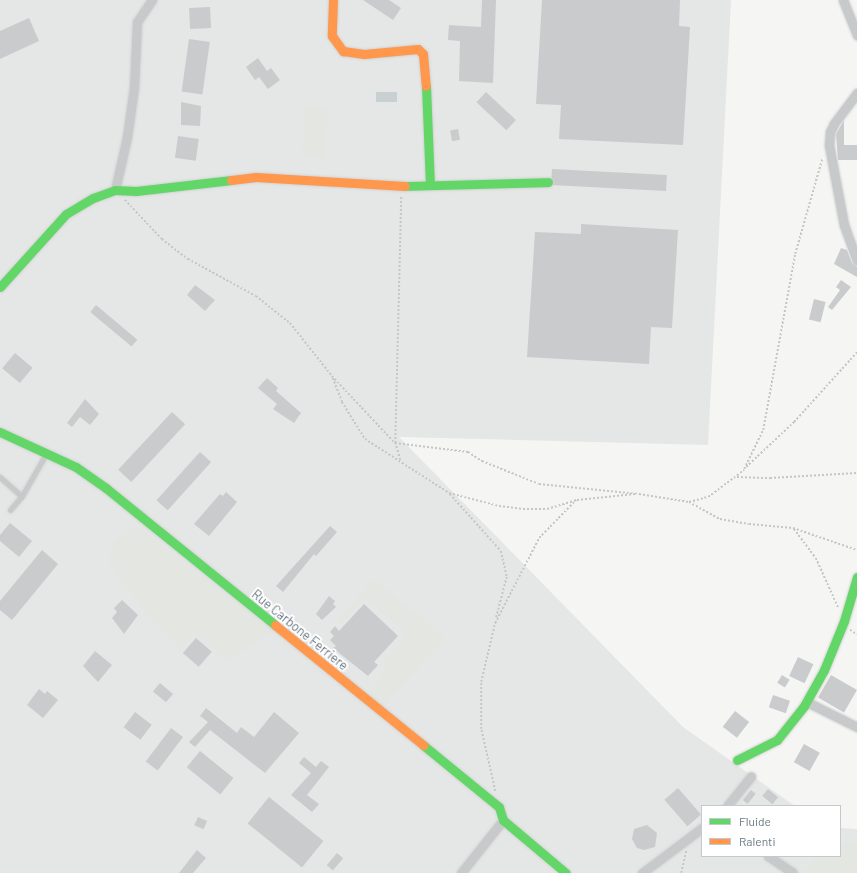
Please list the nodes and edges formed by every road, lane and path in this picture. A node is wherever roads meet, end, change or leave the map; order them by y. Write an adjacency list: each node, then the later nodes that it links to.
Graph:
1 (152, 0): 10 (street)
2 (333, 0): 8 (street)
3 (843, 1): 4 (street)
4 (857, 35)
5 (857, 93): 11 (street)
6 (824, 155): 19 (path)
7 (548, 182): 8 (street)
8 (430, 184): 9 (street)
9 (401, 186): 10 (street); 16 (path)
10 (115, 190): 12 (street); 14 (path)
11 (857, 261)
12 (0, 287)
13 (857, 352): 19 (path)
14 (332, 376): 16 (path); 18 (path)
15 (0, 432): 17 (street, Rue Carbone Ferriere)
16 (395, 443): 18 (path); 24 (path)
17 (47, 453): 25 (lane); 41 (street, Rue Carbone Ferriere)
18 (400, 460): 23 (path)
19 (744, 470): 22 (path)
20 (857, 473): 22 (path)
21 (0, 477): 25 (lane)
22 (735, 477): 27 (path)
23 (449, 493): 26 (path); 33 (path)
24 (639, 494): 26 (path); 27 (path)
25 (22, 496): 28 (lane)
26 (577, 500): 33 (path)
27 (689, 502): 29 (path)
28 (10, 510)
29 (793, 528): 30 (path); 32 (path)
30 (857, 550)
31 (857, 577): 32 (street)
32 (844, 621): 34 (path); 35 (street)
33 (495, 623): 39 (path)
34 (857, 634)
35 (807, 702): 36 (street); 37 (street)
36 (857, 727)
37 (737, 760)
38 (752, 776): 40 (street)
39 (496, 793)
40 (728, 805)
41 (503, 820): 45 (street); 46 (street, Rue Carbone Ferriere)
42 (701, 829): 43 (street)
43 (684, 841): 47 (street); 48 (path)
44 (769, 857): 49 (street)
45 (461, 873)
46 (566, 873)
47 (642, 873)
48 (681, 873)
49 (793, 873)

